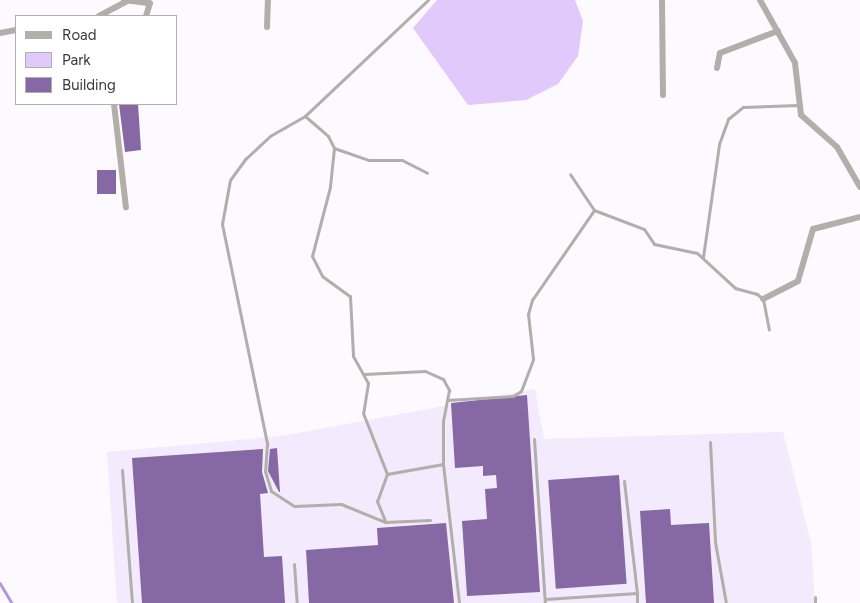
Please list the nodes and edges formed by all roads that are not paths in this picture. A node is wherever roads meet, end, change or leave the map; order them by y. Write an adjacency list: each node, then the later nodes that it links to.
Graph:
1 (124, 0): 2 (street)
2 (128, 0): 7 (street); 8 (street)
3 (268, 0): 9 (street)
4 (428, 0): 17 (lane)
5 (662, 0): 14 (street)
6 (760, 0): 11 (street)
7 (101, 15)
8 (146, 15)
9 (267, 26)
10 (15, 30): 12 (street)
11 (778, 32): 13 (street); 16 (street)
12 (0, 33)
13 (718, 68)
14 (663, 95)
15 (114, 105): 22 (street)
16 (800, 105): 21 (street); 25 (lane)
17 (305, 116): 18 (lane); 37 (lane)
18 (334, 148): 19 (lane); 28 (lane)
19 (427, 173)
20 (570, 174): 23 (lane)
21 (860, 187)
22 (126, 207)
23 (594, 210): 25 (lane); 29 (lane)
24 (860, 218): 26 (street)
25 (703, 258): 26 (lane)
26 (763, 299): 27 (lane)
27 (768, 329)
28 (364, 374): 29 (lane); 34 (lane)
29 (447, 400): 32 (lane)
30 (534, 439): 41 (lane)
31 (710, 442): 46 (lane)
32 (443, 464): 34 (lane); 44 (lane)
33 (122, 470): 42 (lane)
34 (387, 474): 37 (lane)
35 (624, 481): 39 (lane)
36 (430, 520): 37 (lane)
37 (385, 522)
38 (294, 564): 43 (lane)
39 (637, 593): 41 (lane); 45 (lane)
40 (815, 597): 47 (lane)
41 (545, 601)
42 (132, 603)
43 (297, 603)
44 (459, 603)
45 (637, 603)
46 (726, 603)
47 (815, 603)

